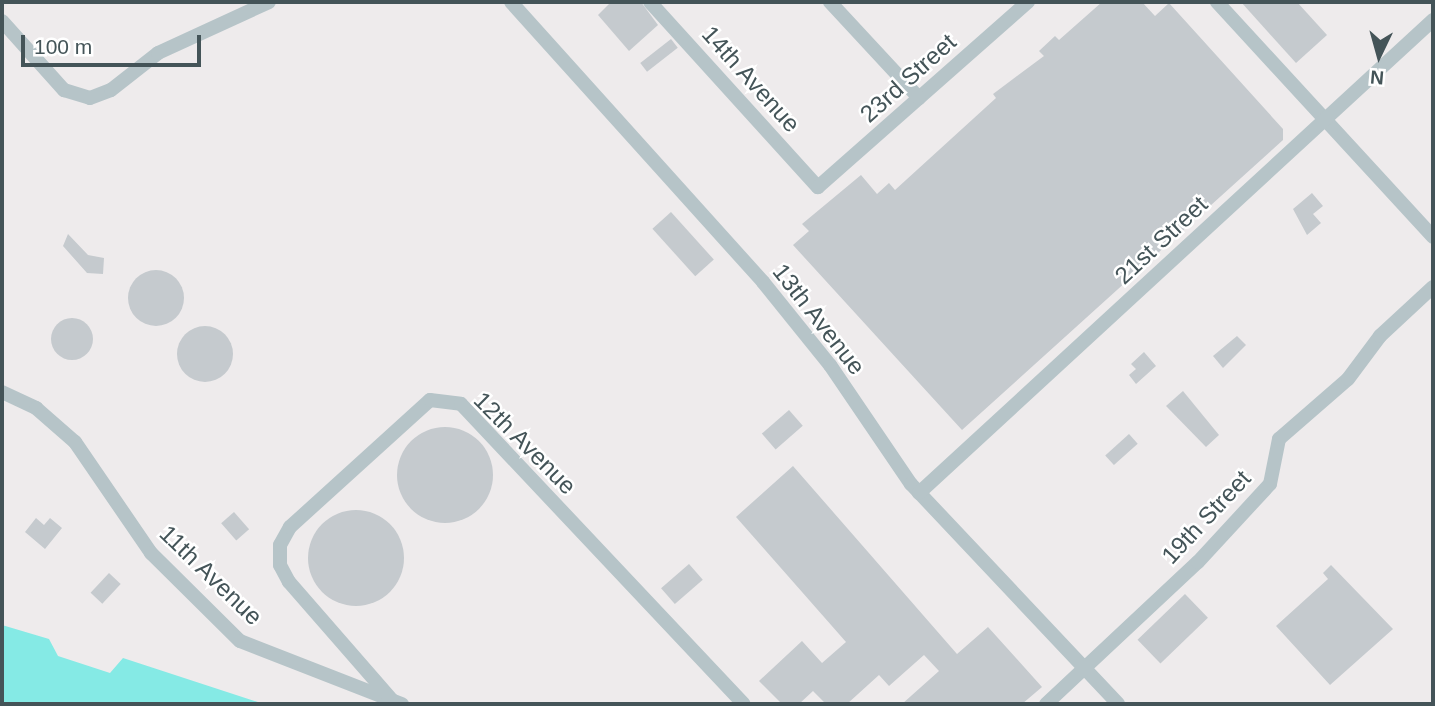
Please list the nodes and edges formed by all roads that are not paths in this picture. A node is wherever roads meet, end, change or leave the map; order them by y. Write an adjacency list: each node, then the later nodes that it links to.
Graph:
1 (269, 2): 8 (lane)
2 (511, 2): 15 (lane, 13th Avenue)
3 (650, 2): 11 (lane, 14th Avenue)
4 (830, 2): 9 (lane)
5 (1028, 2): 9 (lane, 23rd Street)
6 (1217, 2): 10 (lane)
7 (1433, 20): 10 (lane, 21st Street)
8 (2, 21)
9 (919, 98): 11 (lane, 23rd Street)
10 (1325, 119): 12 (lane); 15 (lane, 21st Street)
11 (818, 187)
12 (1433, 237)
13 (1433, 287): 16 (lane, 19th Street)
14 (2, 392): 17 (lane, 11th Avenue)
15 (919, 493): 16 (lane, 13th Avenue)
16 (1083, 671): 19 (lane, 19th Street); 20 (lane, 13th Avenue)
17 (397, 702): 18 (lane, 12th Avenue)
18 (744, 704)
19 (1046, 704)
20 (1118, 704)

